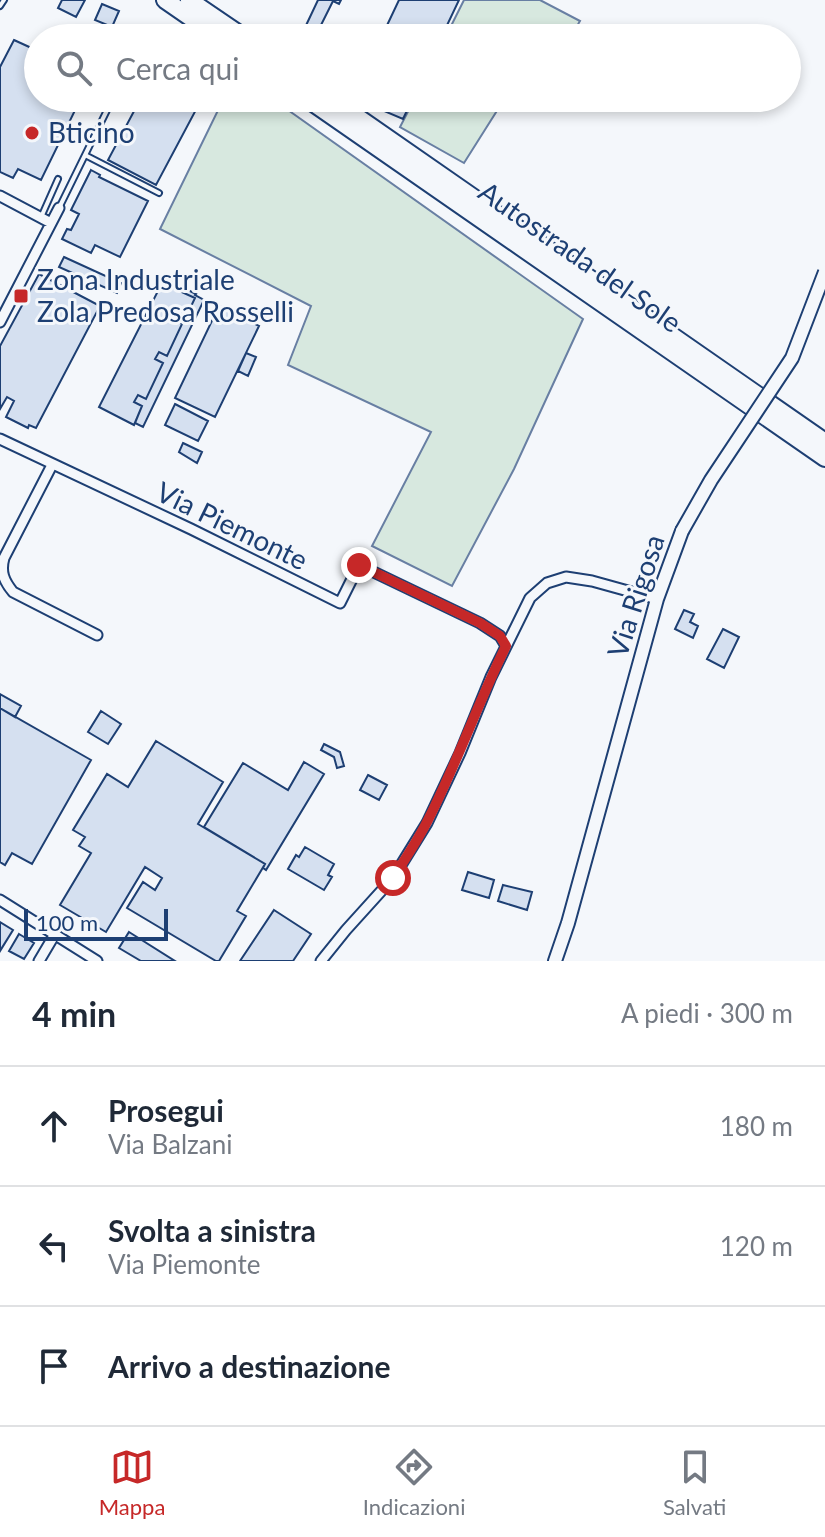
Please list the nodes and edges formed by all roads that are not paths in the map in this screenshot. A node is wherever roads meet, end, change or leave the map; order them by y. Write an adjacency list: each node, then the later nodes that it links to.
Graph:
1 (4, 0): 4 (lane)
2 (165, 0): 5 (highway)
3 (189, 0): 6 (highway)
4 (0, 6)
5 (200, 24)
6 (224, 24)
7 (106, 112): 10 (lane)
8 (326, 112): 21 (highway, Autostrada del Sole)
9 (350, 112): 20 (highway, Autostrada del Sole)
10 (85, 155): 12 (lane); 14 (lane)
11 (58, 179): 15 (lane)
12 (159, 193)
13 (0, 196): 15 (street)
14 (59, 208): 16 (street)
15 (41, 218): 16 (street)
16 (51, 223): 18 (street)
17 (825, 272): 23 (main road, Via Rigosa, bridge)
18 (0, 322)
19 (0, 439): 22 (street, Via Piemonte)
20 (825, 442)
21 (825, 458)
22 (52, 465): 24 (street); 25 (street, Via Piemonte)
23 (657, 599): 25 (street); 31 (main road, Via Rigosa)
24 (97, 635)
25 (506, 646): 30 (street)
26 (0, 900): 27 (street)
27 (55, 934): 28 (street); 29 (street)
28 (39, 961)
29 (97, 961)
30 (321, 961)
31 (555, 961)

